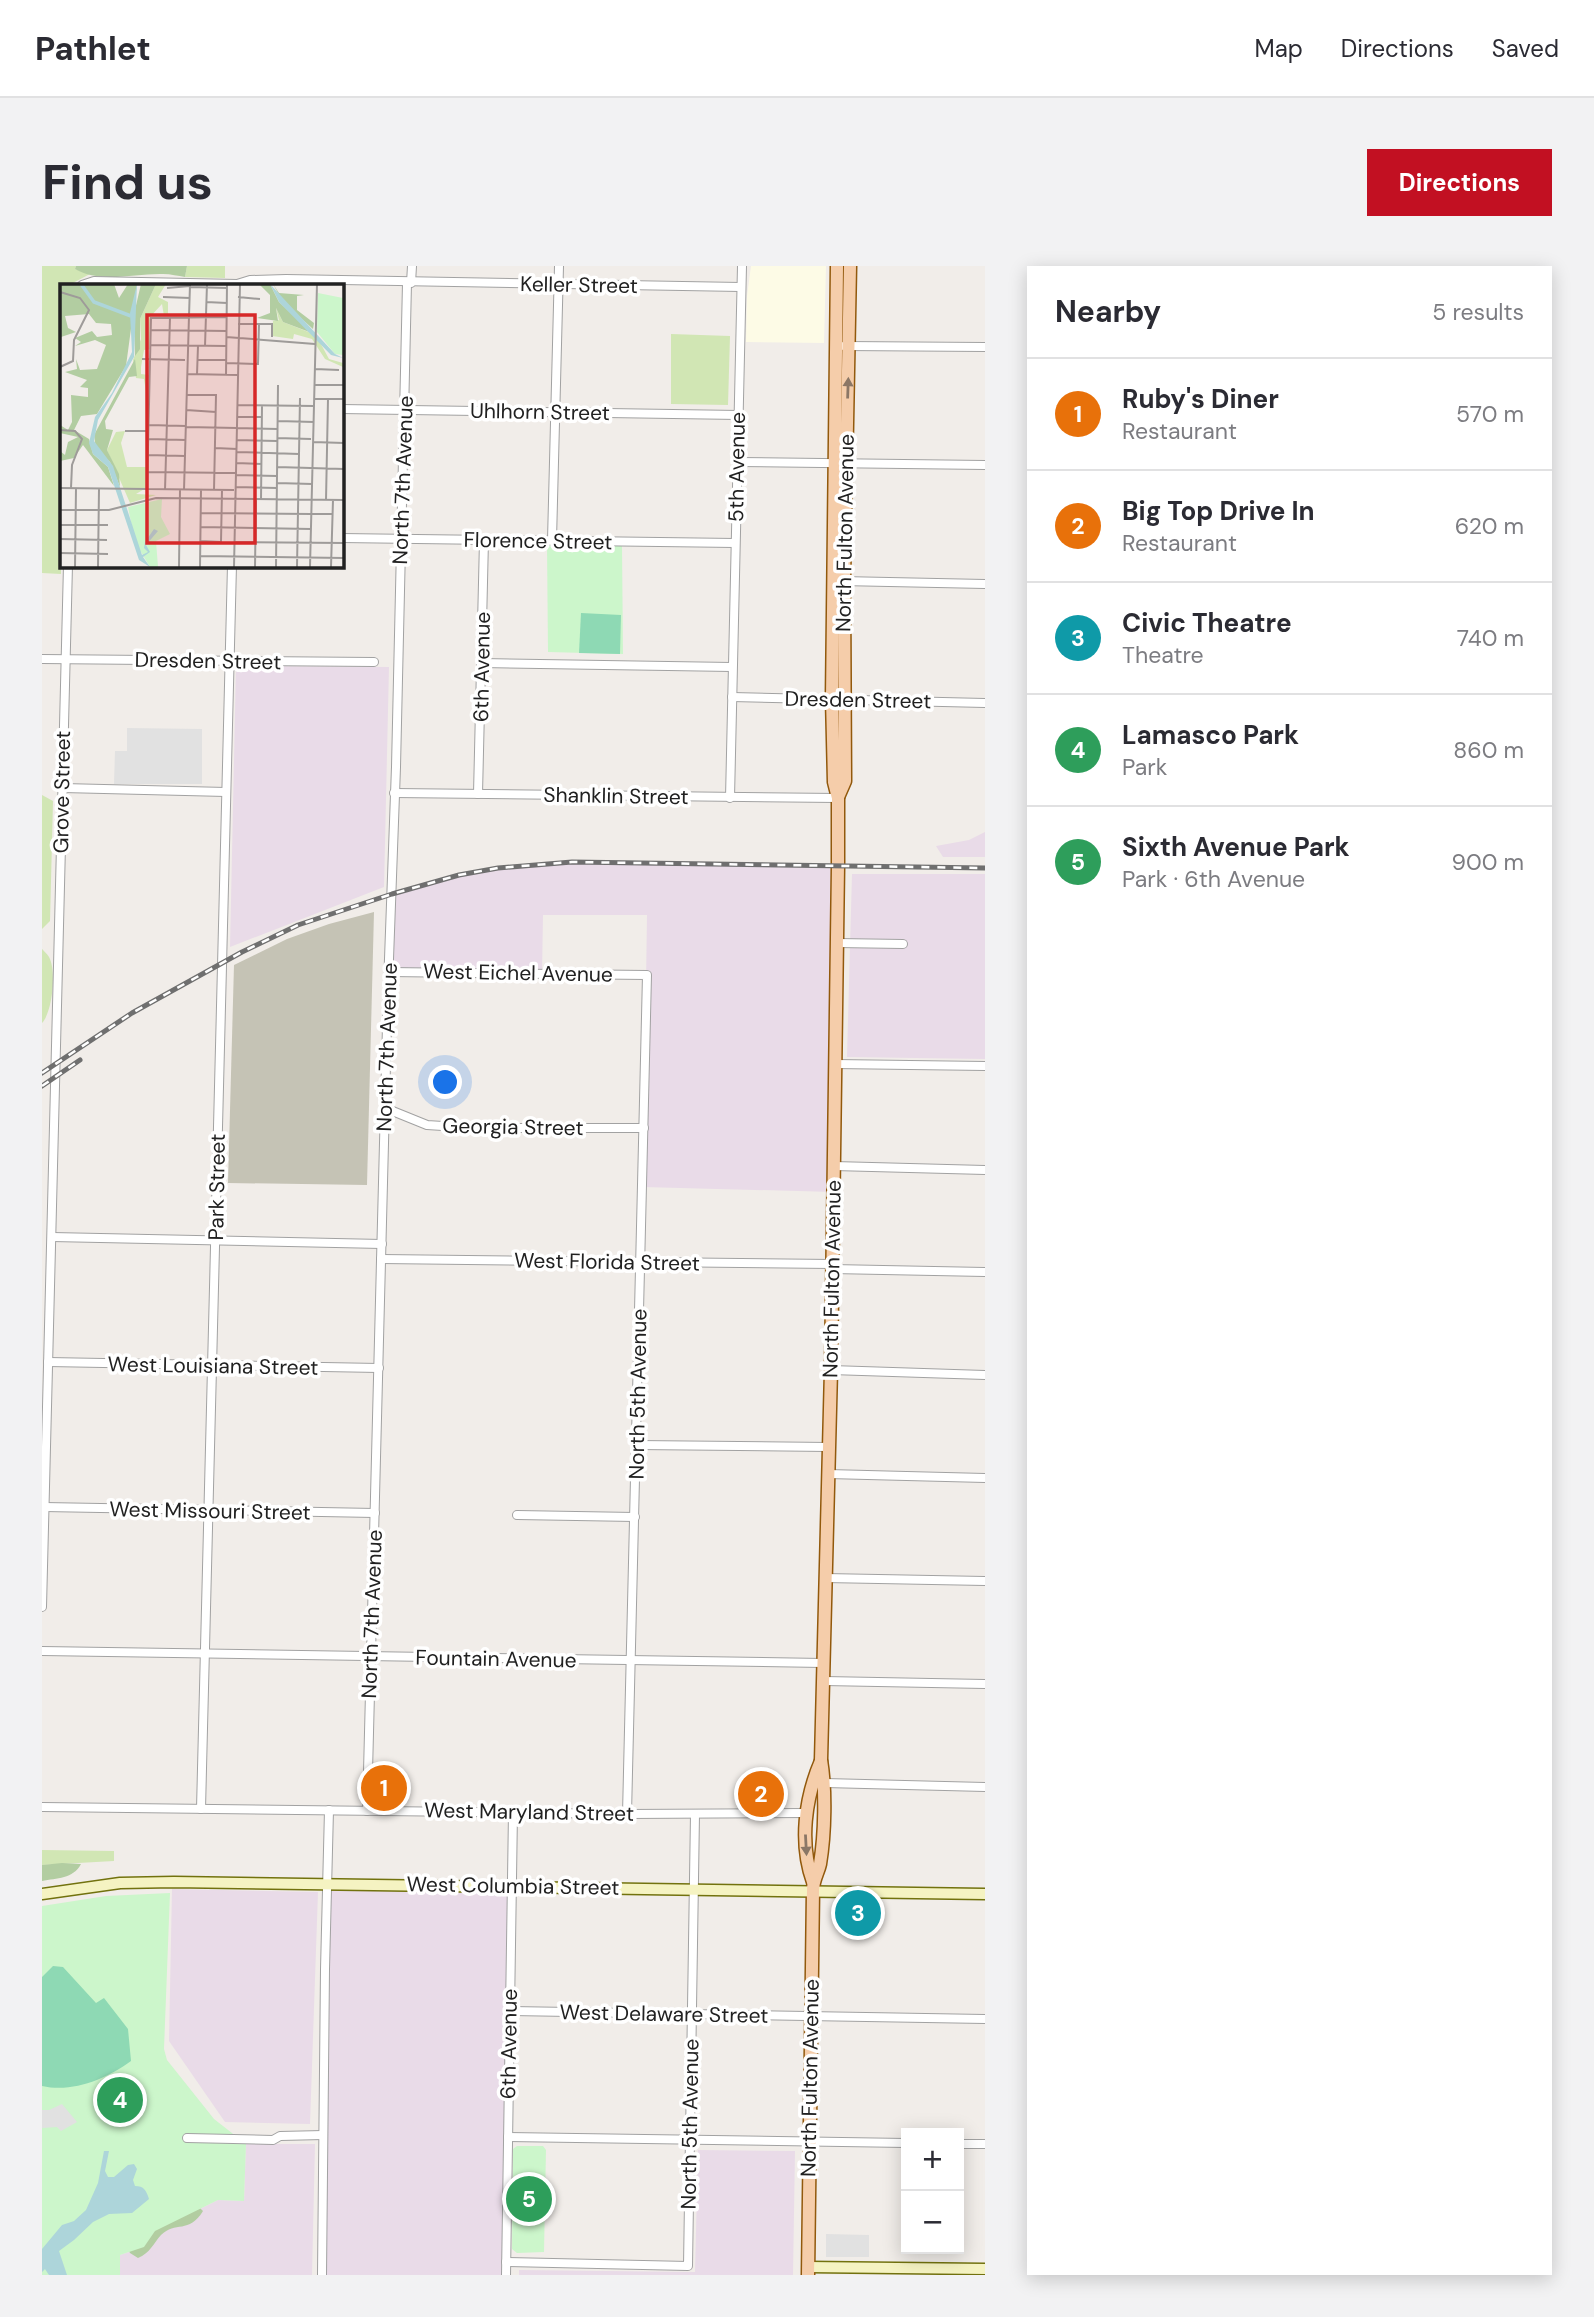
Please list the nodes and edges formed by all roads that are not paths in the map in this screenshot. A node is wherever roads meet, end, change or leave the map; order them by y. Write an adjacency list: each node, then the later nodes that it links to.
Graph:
1 (412, 266): 6 (street, North 7th Avenue)
2 (559, 266): 10 (street)
3 (742, 266): 11 (street, 5th Avenue)
4 (837, 266): 12 (main road, North Fulton Avenue)
5 (850, 266): 12 (main road, North Fulton Avenue)
6 (409, 283): 9 (street, Keller Street); 10 (street, Keller Street); 15 (street, North 7th Avenue)
7 (85, 284): 8 (street, Keller Street)
8 (201, 284)
9 (240, 284)
10 (558, 285): 11 (street, Keller Street); 16 (street)
11 (741, 287): 17 (street, 5th Avenue)
12 (843, 346): 13 (street); 19 (main road, North Fulton Avenue)
13 (985, 347)
14 (343, 409): 15 (street, Uhlhorn Street)
15 (405, 410): 16 (street, Uhlhorn Street); 22 (street, North 7th Avenue)
16 (555, 413): 17 (street, Uhlhorn Street); 24 (street)
17 (739, 415): 18 (street, 5th Avenue)
18 (738, 462): 19 (street); 25 (street, 5th Avenue)
19 (840, 464): 20 (street); 28 (main road, North Fulton Avenue)
20 (985, 465)
21 (343, 538): 22 (street, Florence Street)
22 (401, 538): 23 (street, Florence Street); 41 (street, North 7th Avenue)
23 (484, 540): 24 (street, Florence Street); 34 (street, 6th Avenue)
24 (552, 540): 25 (street, Florence Street)
25 (735, 543): 35 (street, 5th Avenue)
26 (68, 567): 31 (street, Grove Street)
27 (232, 567): 32 (street, Park Street)
28 (839, 581): 29 (street); 37 (main road, North Fulton Avenue)
29 (985, 584)
30 (42, 659): 31 (street, Dresden Street)
31 (66, 659): 32 (street, Dresden Street); 39 (street, Grove Street)
32 (230, 661): 33 (street, Dresden Street); 40 (street, Park Street)
33 (374, 662)
34 (482, 663): 35 (street); 42 (street, 6th Avenue)
35 (732, 667): 36 (street)
36 (732, 697): 37 (street, Dresden Street); 43 (street)
37 (837, 699): 38 (street, Dresden Street); 44 (main road, North Fulton Avenue)
38 (985, 703)
39 (63, 788): 40 (street); 55 (street, Grove Street)
40 (226, 792): 56 (street, Park Street)
41 (394, 793): 42 (street, Shanklin Street); 47 (street, North 7th Avenue)
42 (478, 794): 43 (street, Shanklin Street)
43 (730, 798): 44 (street, Shanklin Street)
44 (838, 798): 45 (main road, North Fulton Avenue)
45 (837, 943): 46 (street); 49 (main road, North Fulton Avenue)
46 (903, 944)
47 (388, 972): 48 (street, West Eichel Avenue); 51 (street, North 7th Avenue)
48 (647, 975): 52 (street, North 5th Avenue)
49 (835, 1064): 50 (street); 53 (main road, North Fulton Avenue)
50 (985, 1066)
51 (384, 1108): 52 (street, Georgia Street); 57 (street, North 7th Avenue)
52 (644, 1128): 59 (street, North 5th Avenue)
53 (834, 1166): 54 (street); 60 (main road, North Fulton Avenue)
54 (985, 1170)
55 (52, 1237): 56 (street); 62 (street, Grove Street)
56 (215, 1241): 57 (street); 64 (street, Park Street)
57 (382, 1244): 58 (street, North 7th Avenue)
58 (381, 1259): 59 (street, West Florida Street); 65 (street, North 7th Avenue)
59 (641, 1262): 60 (street, West Florida Street); 68 (street, North 5th Avenue)
60 (832, 1267): 61 (street, West Florida Street); 66 (main road, North Fulton Avenue)
61 (985, 1272)
62 (46, 1293): 63 (street, Grove Street)
63 (48, 1362): 64 (street, West Louisiana Street); 72 (street, Grove Street)
64 (212, 1365): 65 (street, West Louisiana Street); 73 (street, Park Street)
65 (379, 1368): 74 (street, North 7th Avenue)
66 (831, 1370): 67 (street); 69 (main road, North Fulton Avenue)
67 (985, 1375)
68 (637, 1445): 69 (street); 76 (street, North 5th Avenue)
69 (829, 1447): 70 (main road, North Fulton Avenue)
70 (828, 1474): 71 (street); 77 (main road, North Fulton Avenue)
71 (985, 1478)
72 (44, 1507): 73 (street, West Missouri Street); 79 (street, Grove Street)
73 (208, 1510): 74 (street, West Missouri Street); 81 (street, Park Street)
74 (375, 1513): 82 (street, North 7th Avenue)
75 (517, 1515): 76 (street)
76 (635, 1517): 83 (street, North 5th Avenue)
77 (825, 1578): 78 (street); 84 (main road, North Fulton Avenue)
78 (985, 1581)
79 (42, 1607)
80 (42, 1651): 81 (street, Fountain Avenue)
81 (205, 1655): 82 (street, Fountain Avenue); 91 (street, Park Street)
82 (371, 1658): 83 (street, Fountain Avenue); 93 (street, North 7th Avenue)
83 (631, 1661): 84 (street, Fountain Avenue); 96 (street, North 5th Avenue)
84 (823, 1663): 85 (main road, North Fulton Avenue)
85 (824, 1681): 86 (street); 87 (main road, North Fulton Avenue)
86 (985, 1685)
87 (821, 1760): 88 (main road, North Fulton Avenue); 95 (main road, North Fulton Avenue)
88 (825, 1783): 89 (street); 99 (main road, North Fulton Avenue)
89 (985, 1787)
90 (42, 1807): 91 (street, West Maryland Street)
91 (201, 1809): 92 (street, West Maryland Street)
92 (330, 1810): 93 (street, West Maryland Street); 98 (street)
93 (367, 1811): 94 (street, West Maryland Street)
94 (513, 1812): 96 (street, West Maryland Street); 100 (street, 6th Avenue)
95 (807, 1813): 97 (street, West Maryland Street); 99 (main road, North Fulton Avenue, one-way to 99)
96 (627, 1814): 97 (street, West Maryland Street)
97 (695, 1814): 101 (street, North 5th Avenue)
98 (328, 1884): 100 (main road, West Columbia Street); 102 (main road, West Columbia Street); 108 (street)
99 (813, 1886): 101 (main road, West Columbia Street); 103 (main road, West Columbia Street); 106 (main road, North Fulton Avenue)
100 (512, 1887): 101 (main road, West Columbia Street); 104 (street, 6th Avenue)
101 (694, 1889): 105 (street, North 5th Avenue)
102 (42, 1894)
103 (985, 1894)
104 (511, 2011): 105 (street, West Delaware Street); 109 (street, 6th Avenue)
105 (692, 2015): 106 (street, West Delaware Street); 111 (street, North 5th Avenue)
106 (811, 2016): 107 (street, West Delaware Street); 112 (main road, North Fulton Avenue)
107 (985, 2018)
108 (323, 2135): 110 (street); 119 (street)
109 (508, 2137): 111 (street); 116 (street, 6th Avenue)
110 (187, 2138)
111 (690, 2139): 112 (street); 116 (street, North 5th Avenue)
112 (809, 2141): 113 (street); 118 (main road, North Fulton Avenue)
113 (901, 2143)
114 (964, 2144): 115 (street)
115 (985, 2144)
116 (506, 2262): 120 (street, 6th Avenue)
117 (985, 2269): 118 (main road)
118 (808, 2271)
119 (322, 2275)
120 (506, 2275)

